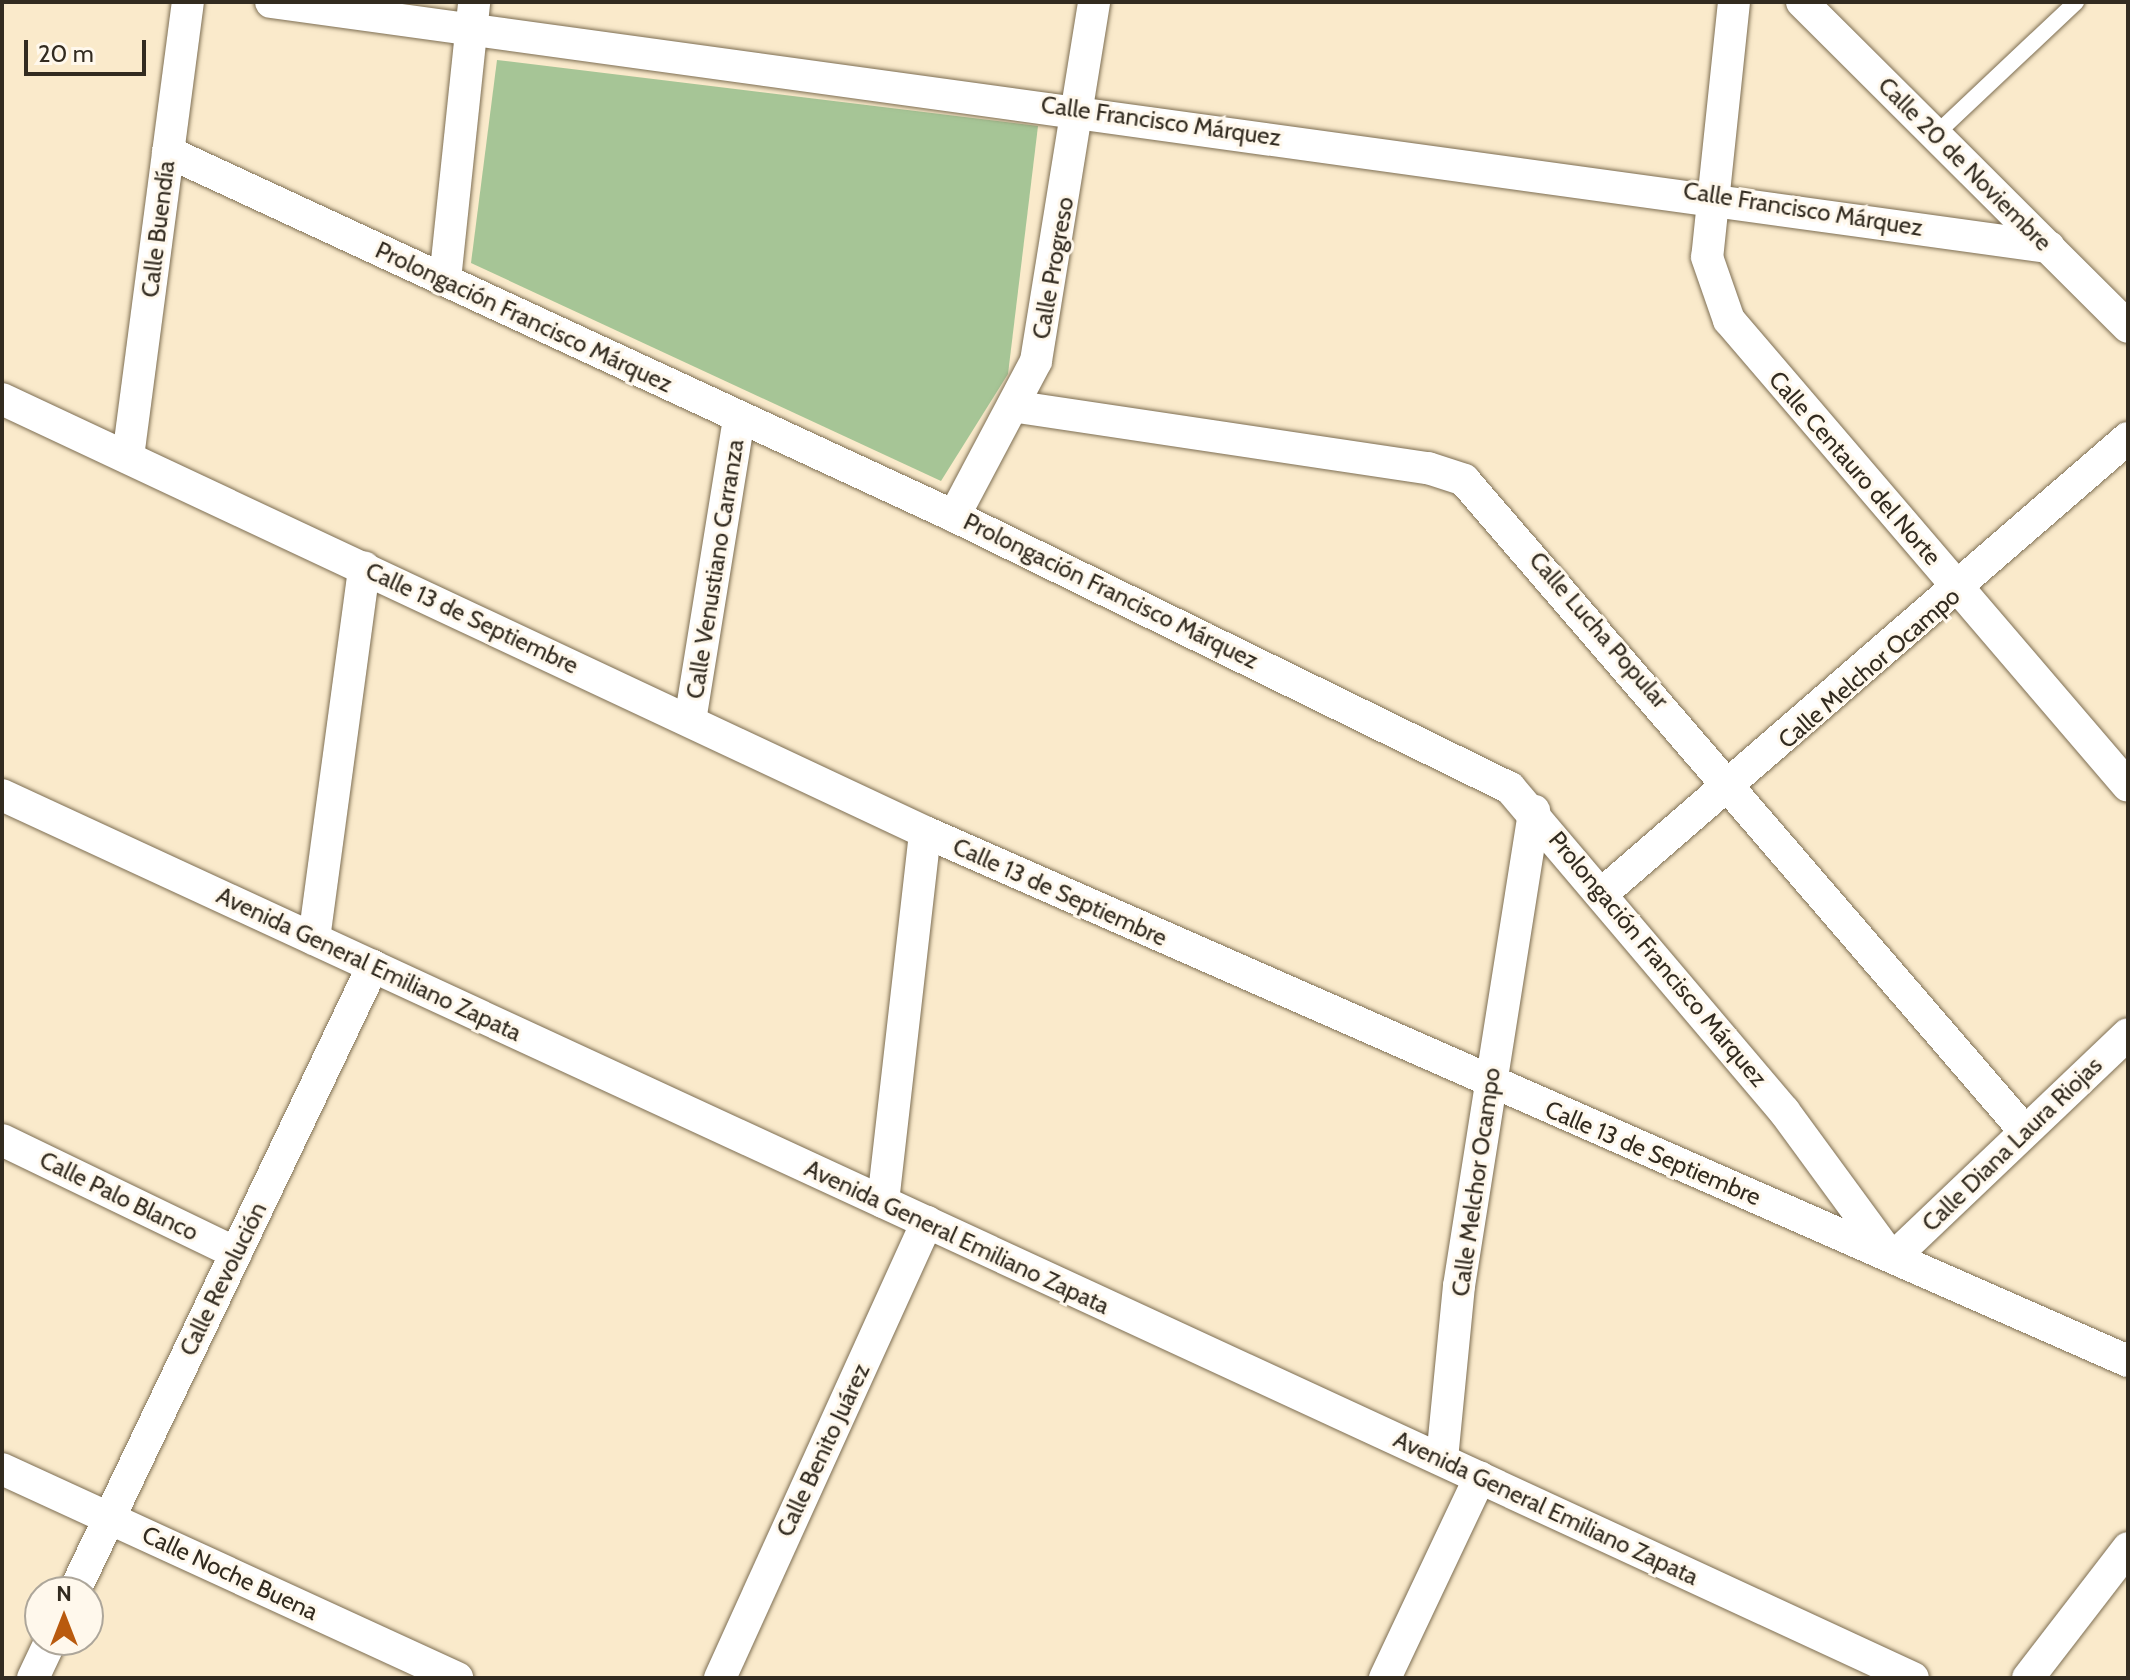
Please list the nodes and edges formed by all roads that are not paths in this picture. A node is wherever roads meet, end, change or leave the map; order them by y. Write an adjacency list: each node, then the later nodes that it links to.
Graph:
1 (188, 2): 10 (street, Calle Buendía)
2 (271, 2): 7 (street, Calle Francisco Márquez)
3 (1094, 2): 8 (street, Calle Progreso)
4 (1734, 2): 11 (street)
5 (1802, 2): 9 (street, Calle 20 de Noviembre)
6 (2076, 2): 9 (lane)
7 (472, 15): 8 (street, Calle Francisco Márquez); 13 (street)
8 (1079, 110): 11 (street, Calle Francisco Márquez); 16 (street, Calle Progreso)
9 (1935, 135): 12 (street, Calle 20 de Noviembre)
10 (168, 152): 13 (street, Prolongación Francisco Márquez); 19 (street, Calle Buendía)
11 (1713, 195): 12 (street, Calle Francisco Márquez); 22 (street, Calle Centauro del Norte)
12 (2049, 247): 14 (street, Calle 20 de Noviembre)
13 (445, 280): 17 (street, Prolongación Francisco Márquez)
14 (2128, 327)
15 (2, 399): 19 (street, Calle 13 de Septiembre)
16 (1018, 407): 20 (street, Calle Progreso); 24 (street, Calle Lucha Popular)
17 (739, 417): 20 (street, Prolongación Francisco Márquez); 23 (street, Calle Venustiano Carranza)
18 (2128, 438): 22 (street, Calle Melchor Ocampo)
19 (128, 457): 21 (street, Calle 13 de Septiembre)
20 (954, 516): 27 (street, Prolongación Francisco Márquez)
21 (364, 567): 23 (street, Calle 13 de Septiembre); 30 (street)
22 (1960, 590): 24 (street, Calle Melchor Ocampo); 25 (street, Calle Centauro del Norte)
23 (690, 721): 28 (street, Calle 13 de Septiembre)
24 (1733, 785): 29 (street, Calle Melchor Ocampo); 34 (street, Calle Lucha Popular)
25 (2128, 786)
26 (2, 795): 30 (street, Avenida General Emiliano Zapata)
27 (1534, 811): 29 (street, Prolongación Francisco Márquez); 33 (street, Calle Melchor Ocampo)
28 (925, 832): 33 (street, Calle 13 de Septiembre); 36 (street)
29 (1605, 891): 38 (street, Prolongación Francisco Márquez)
30 (314, 939): 31 (street, Avenida General Emiliano Zapata)
31 (373, 966): 36 (street, Avenida General Emiliano Zapata); 39 (street, Calle Revolución)
32 (2128, 1034): 34 (street, Calle Diana Laura Riojas)
33 (1490, 1085): 38 (street, Calle 13 de Septiembre); 41 (street, Calle Melchor Ocampo)
34 (2023, 1129): 38 (street, Calle Diana Laura Riojas)
35 (2, 1140): 39 (street, Calle Palo Blanco)
36 (883, 1202): 37 (street, Avenida General Emiliano Zapata)
37 (927, 1222): 41 (street, Avenida General Emiliano Zapata); 50 (street, Calle Benito Juárez)
38 (1890, 1252): 40 (street, Calle 13 de Septiembre)
39 (236, 1253): 44 (street, Calle Revolución)
40 (2128, 1361)
41 (1442, 1459): 43 (street, Avenida General Emiliano Zapata)
42 (2, 1469): 44 (street, Calle Noche Buena)
43 (1480, 1477): 51 (street); 52 (street, Avenida General Emiliano Zapata)
44 (109, 1518): 46 (street, Calle Revolución); 49 (street, Calle Noche Buena)
45 (2128, 1548): 53 (street)
46 (82, 1576)
47 (43, 1656): 48 (street)
48 (33, 1678)
49 (457, 1678)
50 (720, 1678)
51 (1385, 1678)
52 (1913, 1678)
53 (2028, 1678)

